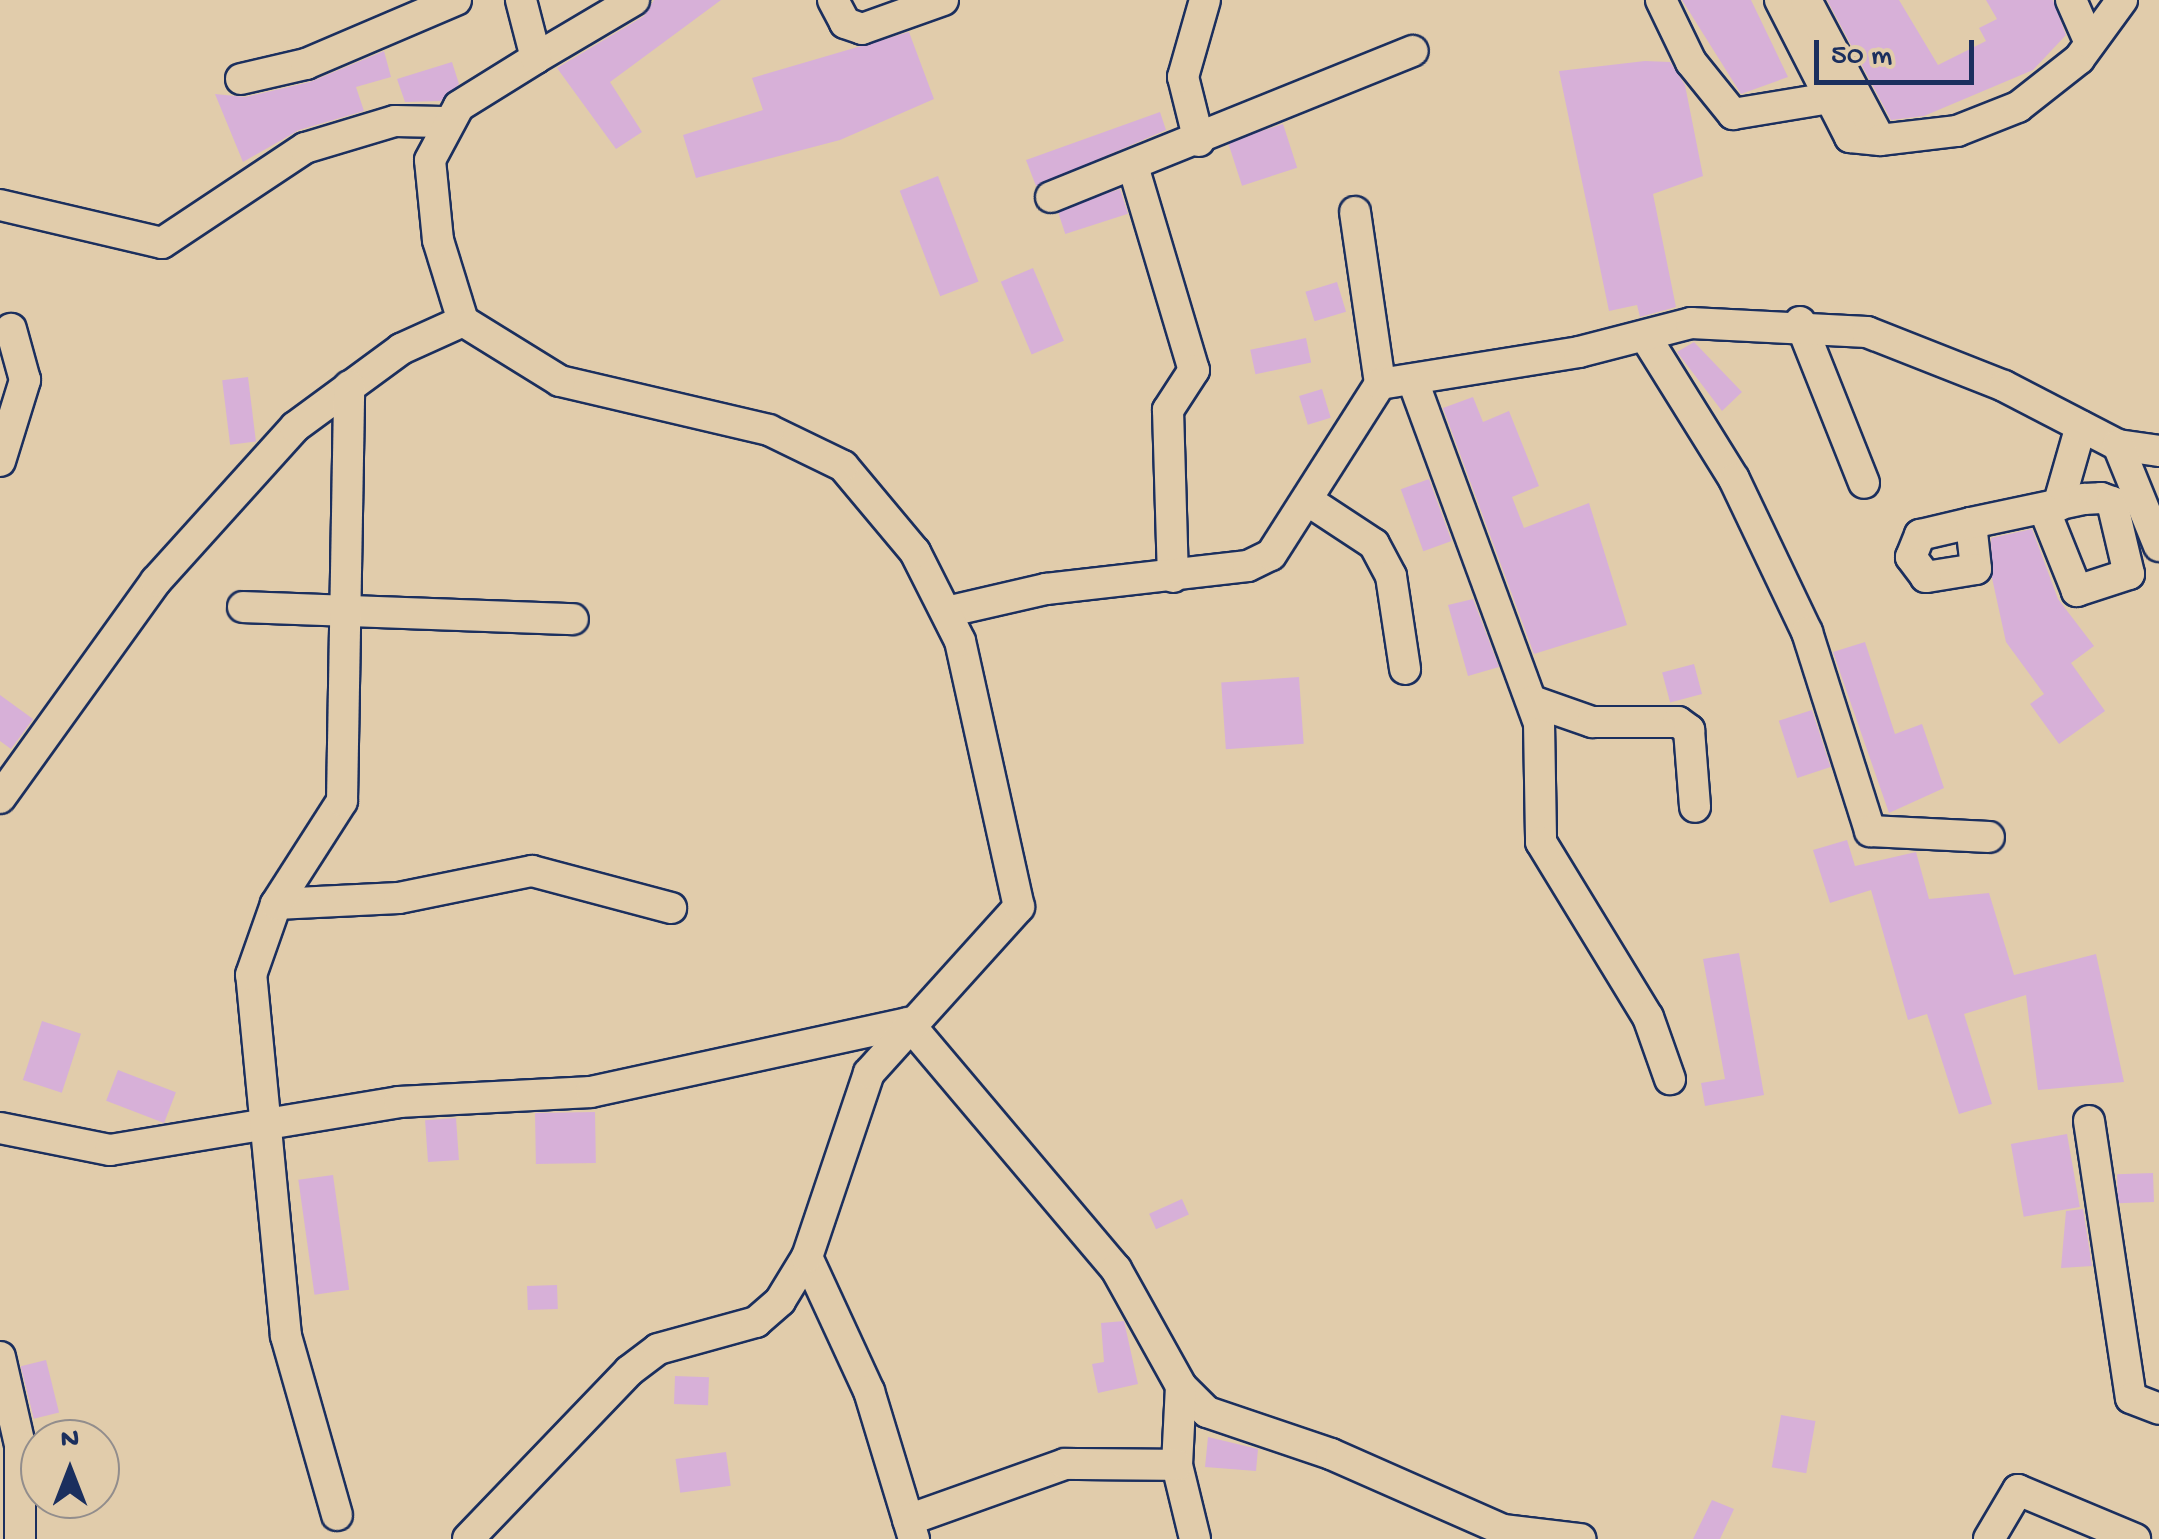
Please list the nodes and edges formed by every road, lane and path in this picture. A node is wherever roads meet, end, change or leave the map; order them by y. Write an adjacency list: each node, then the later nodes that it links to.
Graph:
1 (456, 0): 15 (street)
2 (521, 0): 14 (street)
3 (634, 0): 14 (street)
4 (833, 0): 5 (street)
5 (943, 0)
6 (1205, 0): 19 (street)
7 (1661, 0): 16 (street)
8 (1780, 0): 16 (street)
9 (1806, 0): 18 (street)
10 (2071, 0): 12 (street)
11 (2122, 0): 12 (street)
12 (2090, 43): 18 (street)
13 (1413, 51): 19 (street)
14 (536, 58): 17 (street)
15 (241, 79)
16 (1830, 98): 18 (street)
17 (443, 122): 22 (street); 24 (street)
18 (1880, 140)
19 (1199, 141): 20 (street)
20 (1132, 166): 21 (street); 39 (street)
21 (1052, 197)
22 (0, 204)
23 (1355, 212): 29 (street)
24 (463, 321): 30 (street); 42 (street)
25 (1800, 322): 27 (street); 31 (street); 35 (street)
26 (11, 329): 34 (street)
27 (1645, 336): 28 (street); 48 (street)
28 (1413, 380): 29 (street); 45 (street)
29 (1380, 384): 36 (street)
30 (348, 386): 41 (street); 46 (street)
31 (2081, 426): 32 (street); 37 (street)
32 (2118, 446): 33 (street); 38 (street)
33 (2159, 451)
34 (0, 462)
35 (1864, 483)
36 (1307, 500): 39 (street); 44 (street)
37 (1971, 523)
38 (2159, 546)
39 (1173, 577): 42 (street)
40 (243, 607): 41 (street)
41 (349, 610): 43 (street); 49 (street)
42 (946, 612): 51 (street)
43 (572, 619)
44 (1405, 669)
45 (1532, 701): 47 (street); 54 (street)
46 (0, 798)
47 (1695, 806)
48 (1989, 836)
49 (276, 904): 50 (street); 56 (street)
50 (670, 908)
51 (908, 1023): 52 (street); 53 (street)
52 (870, 1046): 53 (street); 56 (street); 58 (street)
53 (945, 1077): 60 (street)
54 (1670, 1079)
55 (2089, 1122): 61 (street)
56 (264, 1123): 57 (street); 63 (street)
57 (0, 1128)
58 (807, 1257): 64 (street); 66 (street)
59 (0, 1357): 65 (street)
60 (1181, 1386): 62 (street); 68 (street)
61 (2159, 1409)
62 (1176, 1464): 64 (street); 67 (street)
63 (336, 1515)
64 (911, 1530)
65 (20, 1539)
66 (468, 1539)
67 (1195, 1539)
68 (1580, 1539)
69 (1989, 1539): 70 (street)
70 (2134, 1539)

